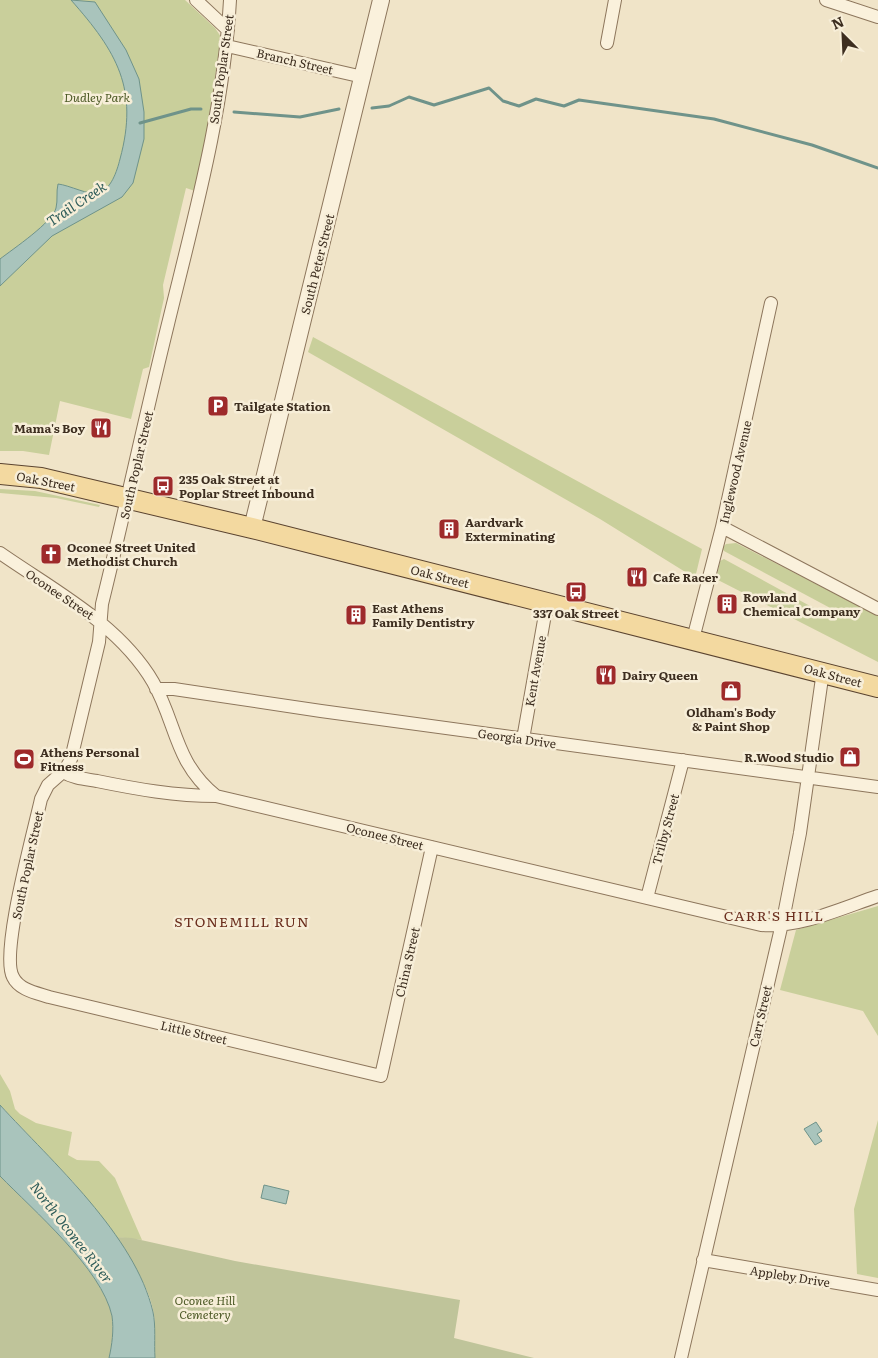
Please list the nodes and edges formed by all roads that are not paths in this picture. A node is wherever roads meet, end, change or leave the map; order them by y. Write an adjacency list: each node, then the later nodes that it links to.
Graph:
1 (196, 0): 7 (street)
2 (230, 0): 7 (street, South Poplar Street)
3 (380, 0): 10 (street, South Peter Street)
4 (615, 0): 8 (street)
5 (826, 0): 6 (street)
6 (878, 17)
7 (228, 30): 9 (street, South Poplar Street)
8 (607, 43)
9 (227, 46): 10 (street, Branch Street); 13 (street, South Poplar Street)
10 (363, 76): 15 (street, South Peter Street)
11 (772, 303): 14 (street, Inglewood Avenue)
12 (0, 474): 13 (main road, Oak Street)
13 (128, 498): 15 (main road, Oak Street); 19 (street, South Poplar Street)
14 (722, 527): 18 (street); 20 (street, Inglewood Avenue)
15 (252, 528): 17 (main road, Oak Street)
16 (0, 553): 19 (street, Oconee Street)
17 (547, 603): 20 (main road, Oak Street); 24 (street, Kent Avenue)
18 (878, 609)
19 (99, 621): 23 (street, Oconee Street); 26 (street, South Poplar Street)
20 (693, 639): 21 (main road, Oak Street)
21 (822, 672): 22 (main road, Oak Street); 27 (street, Carr Street)
22 (878, 687)
23 (156, 690): 24 (street, Georgia Drive); 29 (street, Oconee Street)
24 (523, 739): 25 (street, Georgia Drive)
25 (683, 760): 27 (street, Georgia Drive); 32 (street, Trilby Street)
26 (63, 772): 29 (street); 34 (street, South Poplar Street)
27 (808, 778): 28 (street, Georgia Drive); 33 (street, Carr Street)
28 (878, 787)
29 (216, 796): 30 (street, Oconee Street)
30 (432, 847): 32 (street, Oconee Street); 35 (street, China Street)
31 (878, 896): 33 (street, Oconee Street)
32 (646, 898): 33 (street, Oconee Street)
33 (782, 924): 36 (street, Carr Street)
34 (13, 977): 35 (street, Little Street)
35 (381, 1076)
36 (703, 1260): 37 (street, Appleby Drive); 38 (street, Carr Street)
37 (878, 1290)
38 (681, 1358)

